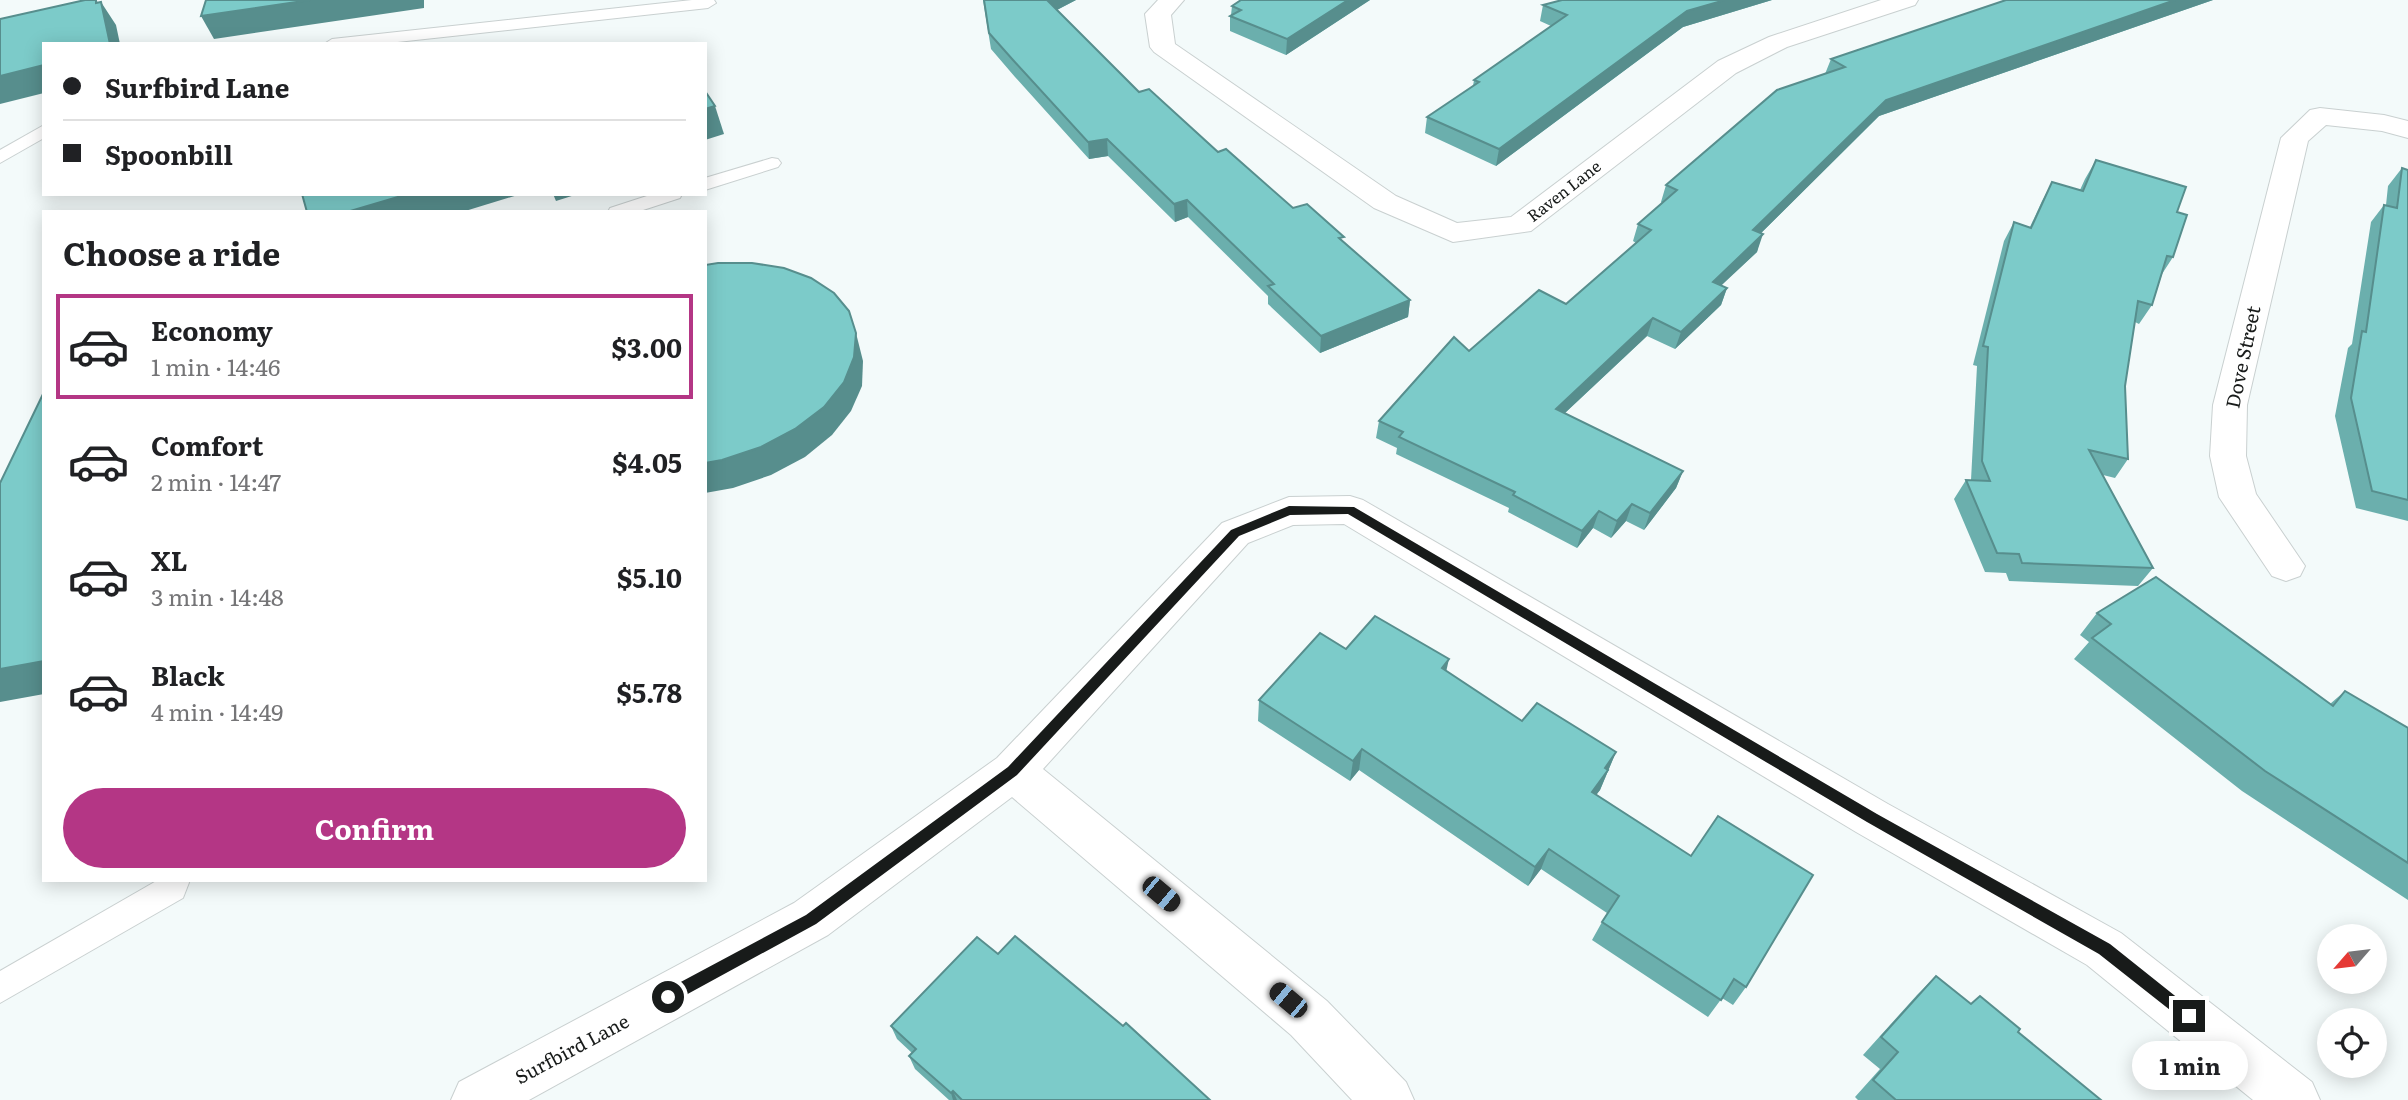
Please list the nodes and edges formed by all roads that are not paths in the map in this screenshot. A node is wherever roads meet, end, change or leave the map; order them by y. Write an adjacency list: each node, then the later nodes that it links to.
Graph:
1 (1172, 0): 2 (street, Raven Lane)
2 (1906, 0)
3 (708, 3): 4 (lane)
4 (350, 42)
5 (2408, 130): 12 (street, Dove Street)
6 (42, 131): 7 (lane)
7 (0, 158)
8 (772, 163): 9 (lane)
9 (707, 183)
10 (667, 196): 11 (lane)
11 (623, 210)
12 (2286, 566)
13 (1013, 771): 16 (street, Surfbird Lane); 17 (street); 18 (street, Surfbird Lane)
14 (174, 882): 15 (lane)
15 (0, 988)
16 (477, 1100)
17 (1388, 1100)
18 (2294, 1100)

